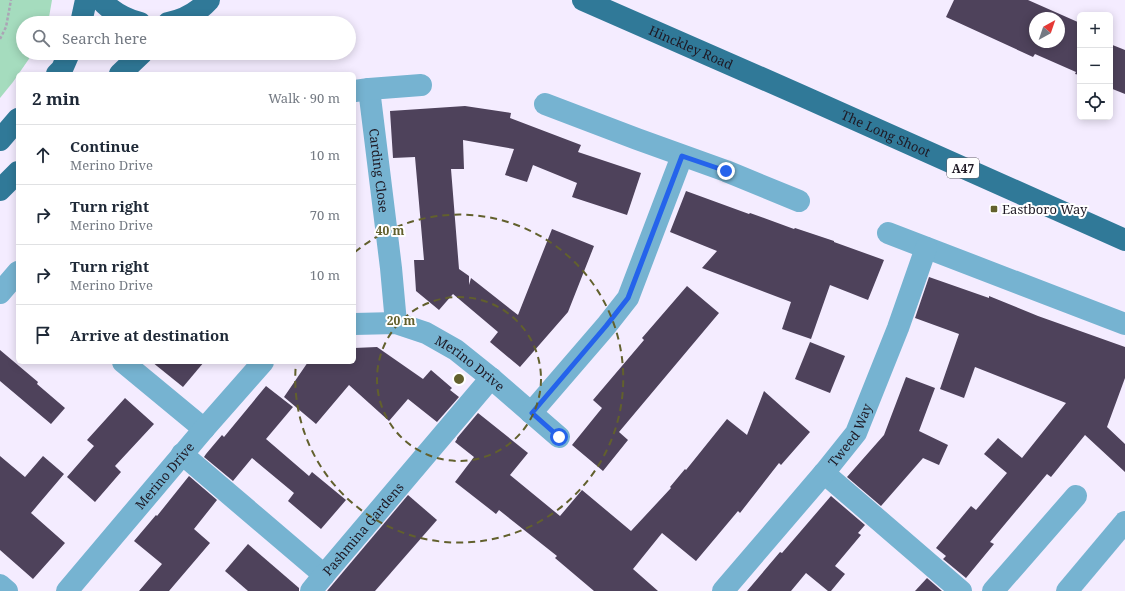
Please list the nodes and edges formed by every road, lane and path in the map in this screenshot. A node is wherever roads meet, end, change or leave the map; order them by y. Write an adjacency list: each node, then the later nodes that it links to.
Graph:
1 (11, 0): 9 (path)
2 (86, 0): 6 (main road)
3 (101, 0): 7 (main road)
4 (208, 0): 8 (main road)
5 (582, 0): 16 (main road, Hinckley Road / A47)
6 (83, 16)
7 (121, 16)
8 (189, 16)
9 (0, 39)
10 (65, 60): 12 (main road)
11 (135, 60): 13 (main road)
12 (59, 72)
13 (122, 72)
14 (421, 85): 15 (street, Carding Close)
15 (361, 90): 29 (street, Carding Close)
16 (800, 95): 25 (main road, The Long Shoot / A47)
17 (545, 104): 20 (street)
18 (16, 121): 19 (main road)
19 (0, 140)
20 (682, 156): 23 (street); 35 (street)
21 (16, 174): 22 (main road)
22 (0, 190)
23 (799, 201)
24 (888, 233): 26 (street)
25 (1125, 240)
26 (926, 248): 31 (street); 39 (street, Tweed Way)
27 (16, 275): 28 (street)
28 (0, 293)
29 (396, 323): 30 (street, Merino Drive); 34 (street, Merino Drive)
30 (356, 324)
31 (1125, 324)
32 (125, 364): 36 (street)
33 (261, 364): 36 (street, Merino Drive)
34 (491, 378): 35 (street, Merino Drive); 42 (street, Pashmina Gardens)
35 (532, 413): 37 (street, Merino Drive)
36 (204, 429): 38 (street, Merino Drive)
37 (559, 437)
38 (182, 454): 42 (street, Pashmina Gardens); 45 (street, Merino Drive)
39 (824, 473): 46 (street, Tweed Way); 47 (street)
40 (1076, 496): 48 (street)
41 (1125, 522): 49 (street)
42 (318, 583)
43 (0, 585): 44 (street)
44 (7, 591)
45 (67, 591)
46 (723, 591)
47 (962, 591)
48 (993, 591)
49 (1067, 591)

